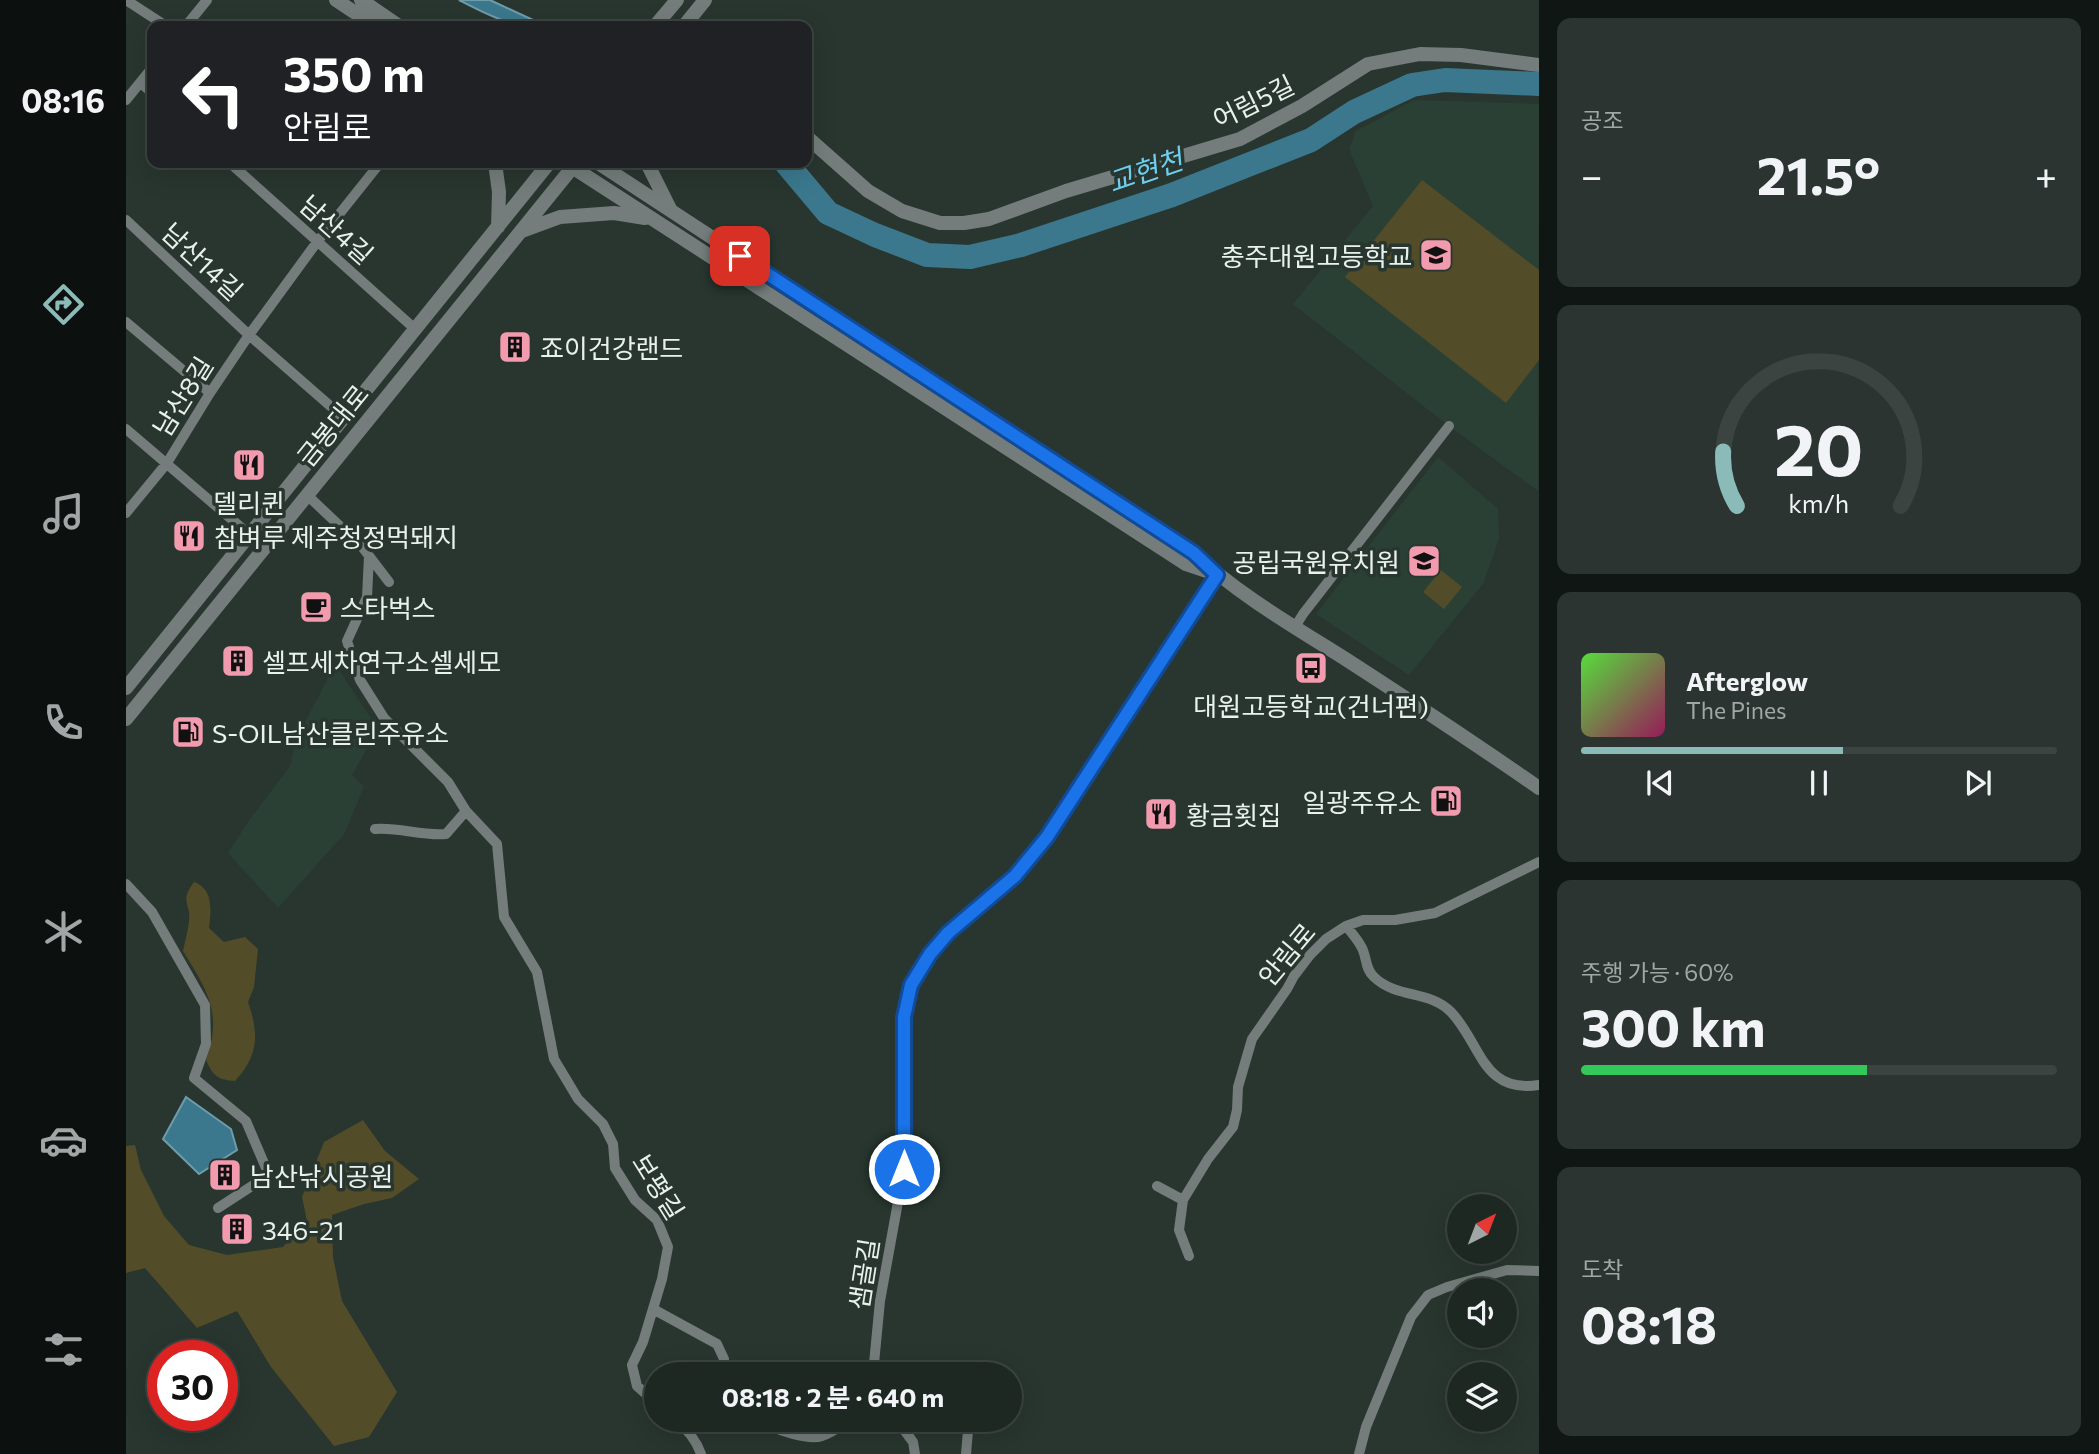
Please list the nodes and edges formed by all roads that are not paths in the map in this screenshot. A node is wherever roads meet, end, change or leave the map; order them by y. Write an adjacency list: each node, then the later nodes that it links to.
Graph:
1 (126, 0): 7 (street)
2 (206, 0): 8 (street)
3 (336, 0): 9 (street)
4 (361, 0): 10 (street)
5 (677, 0): 11 (street)
6 (705, 0): 12 (street)
7 (158, 21)
8 (190, 21)
9 (368, 21)
10 (392, 21)
11 (660, 21)
12 (688, 21)
13 (1539, 65): 18 (street, 어림5길)
14 (147, 75): 15 (street)
15 (141, 83): 16 (street); 17 (street)
16 (147, 88)
17 (126, 100)
18 (812, 141)
19 (236, 168): 32 (street, 남산4길)
20 (375, 168): 32 (street, 남산14길)
21 (496, 168): 30 (street)
22 (545, 168): 30 (street, 금봉대로)
23 (568, 168): 31 (street, 금봉대로)
24 (577, 168): 28 (street)
25 (606, 168): 27 (street)
26 (649, 168): 27 (street)
27 (670, 210): 45 (street)
28 (654, 219): 31 (street); 45 (street)
29 (126, 220): 35 (street, 남산14길)
30 (498, 226): 34 (street, 금봉대로)
31 (520, 231): 41 (street, 금봉대로)
32 (317, 242): 34 (street, 남산4길); 35 (street, 남산14길)
33 (126, 322): 36 (street)
34 (415, 330): 37 (street, 금봉대로)
35 (249, 335): 36 (street, 남산8길); 37 (street, 남산14길)
36 (210, 393): 40 (street, 남산8길)
37 (344, 418): 43 (street, 금봉대로)
38 (1449, 426): 47 (street)
39 (126, 429): 40 (street)
40 (167, 463): 42 (street, 남산8길); 43 (street)
41 (307, 495): 44 (street); 49 (street, 금봉대로)
42 (126, 513)
43 (250, 535): 48 (street, 금봉대로)
44 (369, 556): 46 (street); 51 (street, 보평길)
45 (1217, 575): 47 (street); 64 (street, 샘골길)
46 (389, 582)
47 (1295, 627): 50 (street)
48 (126, 688)
49 (126, 719)
50 (1539, 788)
51 (466, 811): 52 (street); 62 (street, 보평길)
52 (375, 829)
53 (1539, 862): 55 (street, 안림로)
54 (126, 884): 59 (street)
55 (1346, 926): 56 (street); 58 (street, 안림로)
56 (1539, 1085)
57 (1157, 1186): 58 (street)
58 (1183, 1200): 60 (street, 안림로)
59 (218, 1208)
60 (1189, 1256)
61 (1539, 1271): 74 (street)
62 (653, 1309): 63 (street); 65 (street, 보평길)
63 (723, 1362)
64 (874, 1362)
65 (644, 1392)
66 (689, 1432): 71 (street)
67 (786, 1432): 68 (street)
68 (830, 1432)
69 (906, 1432): 72 (street)
70 (968, 1432): 73 (street)
71 (701, 1454)
72 (915, 1454)
73 (966, 1454)
74 (1359, 1454)

